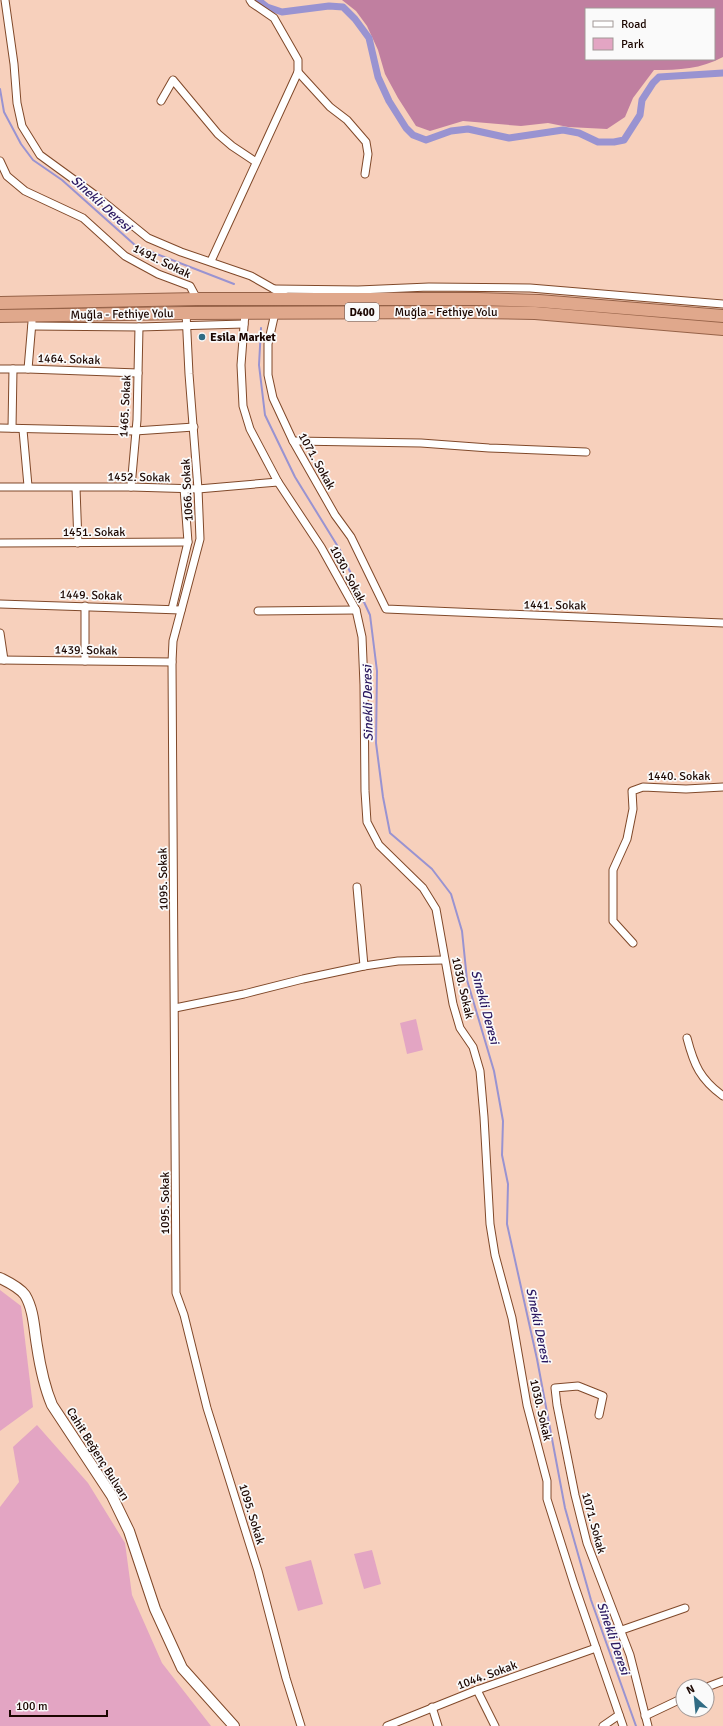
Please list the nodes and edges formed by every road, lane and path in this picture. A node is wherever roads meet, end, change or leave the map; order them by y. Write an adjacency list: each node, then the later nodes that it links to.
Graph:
1 (5, 0): 8 (street)
2 (250, 0): 3 (street)
3 (298, 72): 6 (street); 7 (street)
4 (161, 101): 6 (street)
5 (0, 161): 11 (street, 1491. Sokak)
6 (256, 162): 8 (street)
7 (365, 174)
8 (211, 261): 10 (street)
9 (429, 287): 10 (street); 13 (street); 15 (street)
10 (274, 289): 12 (street)
11 (197, 299): 12 (highway, Muğla - Fethiye Yolu / D400); 14 (highway, Muğla - Fethiye Yolu / D400)
12 (291, 299): 13 (highway, Muğla - Fethiye Yolu / D400)
13 (429, 299): 18 (highway, Muğla - Fethiye Yolu / D400)
14 (0, 303)
15 (723, 304)
16 (275, 313): 19 (highway, Muğla - Fethiye Yolu / D400); 23 (highway, Muğla - Fethiye Yolu / D400); 33 (street, 1071. Sokak)
17 (0, 316): 21 (highway, Muğla - Fethiye Yolu / D400)
18 (723, 316)
19 (244, 318): 20 (highway, Muğla - Fethiye Yolu / D400); 35 (street, 1030. Sokak)
20 (186, 319): 21 (highway, Muğla - Fethiye Yolu / D400); 22 (street); 28 (street, 1066. Sokak)
21 (33, 321): 22 (street); 25 (street)
22 (139, 327): 27 (street, 1465. Sokak)
23 (723, 329)
24 (13, 369): 25 (street, 1464. Sokak); 26 (street, 1464. Sokak); 30 (street)
25 (28, 369): 27 (street, 1464. Sokak)
26 (0, 370)
27 (138, 373): 32 (street, 1465. Sokak)
28 (194, 427): 32 (street); 41 (street, 1066. Sokak)
29 (0, 428): 30 (street)
30 (12, 428): 31 (street)
31 (23, 430): 32 (street); 36 (street)
32 (135, 431): 38 (street, 1465. Sokak)
33 (293, 441): 34 (street); 48 (street, 1071. Sokak)
34 (586, 452)
35 (278, 482): 41 (street, 1452. Sokak); 50 (street, 1030. Sokak)
36 (28, 486): 37 (street, 1452. Sokak); 39 (street, 1452. Sokak)
37 (0, 487)
38 (131, 487): 39 (street, 1452. Sokak); 40 (street, 1452. Sokak)
39 (76, 488): 44 (street)
40 (184, 488): 41 (street, 1452. Sokak); 42 (street)
41 (198, 489): 49 (street, 1066. Sokak)
42 (188, 542): 44 (street, 1451. Sokak); 47 (street)
43 (0, 543): 44 (street, 1451. Sokak)
44 (78, 543)
45 (0, 604): 46 (street, 1449. Sokak)
46 (85, 606): 47 (street, 1449. Sokak); 55 (street)
47 (172, 609): 49 (street, 1449. Sokak)
48 (386, 609): 52 (street, 1441. Sokak)
49 (181, 610): 56 (street, 1066. Sokak)
50 (356, 610): 51 (street); 60 (street, 1030. Sokak)
51 (258, 611)
52 (723, 623)
53 (0, 633): 54 (street)
54 (2, 660): 55 (street, 1439. Sokak)
55 (85, 661): 56 (street, 1439. Sokak)
56 (172, 662): 62 (street, 1095. Sokak)
57 (723, 787): 59 (street, 1440. Sokak)
58 (357, 887): 61 (street)
59 (633, 943)
60 (444, 960): 61 (street); 69 (street, 1030. Sokak)
61 (364, 966): 62 (street)
62 (175, 1008): 76 (street, 1095. Sokak)
63 (687, 1038): 64 (street)
64 (723, 1096)
65 (0, 1278): 75 (main road, Cahit Beğenç Bulvarı)
66 (599, 1415): 68 (street, 1071. Sokak)
67 (686, 1608): 68 (street)
68 (619, 1631): 74 (street, 1071. Sokak)
69 (596, 1648): 70 (street, 1044. Sokak); 73 (street, 1030. Sokak)
70 (477, 1690): 72 (street, 1044. Sokak); 79 (street)
71 (675, 1702): 74 (street)
72 (432, 1707): 77 (street, 1044. Sokak); 78 (street)
73 (619, 1715): 80 (street); 81 (street, 1030. Sokak)
74 (645, 1716): 82 (street, 1071. Sokak)
75 (234, 1726)
76 (301, 1726)
77 (387, 1726)
78 (438, 1726)
79 (495, 1726)
80 (603, 1726)
81 (623, 1726)
82 (648, 1726)

